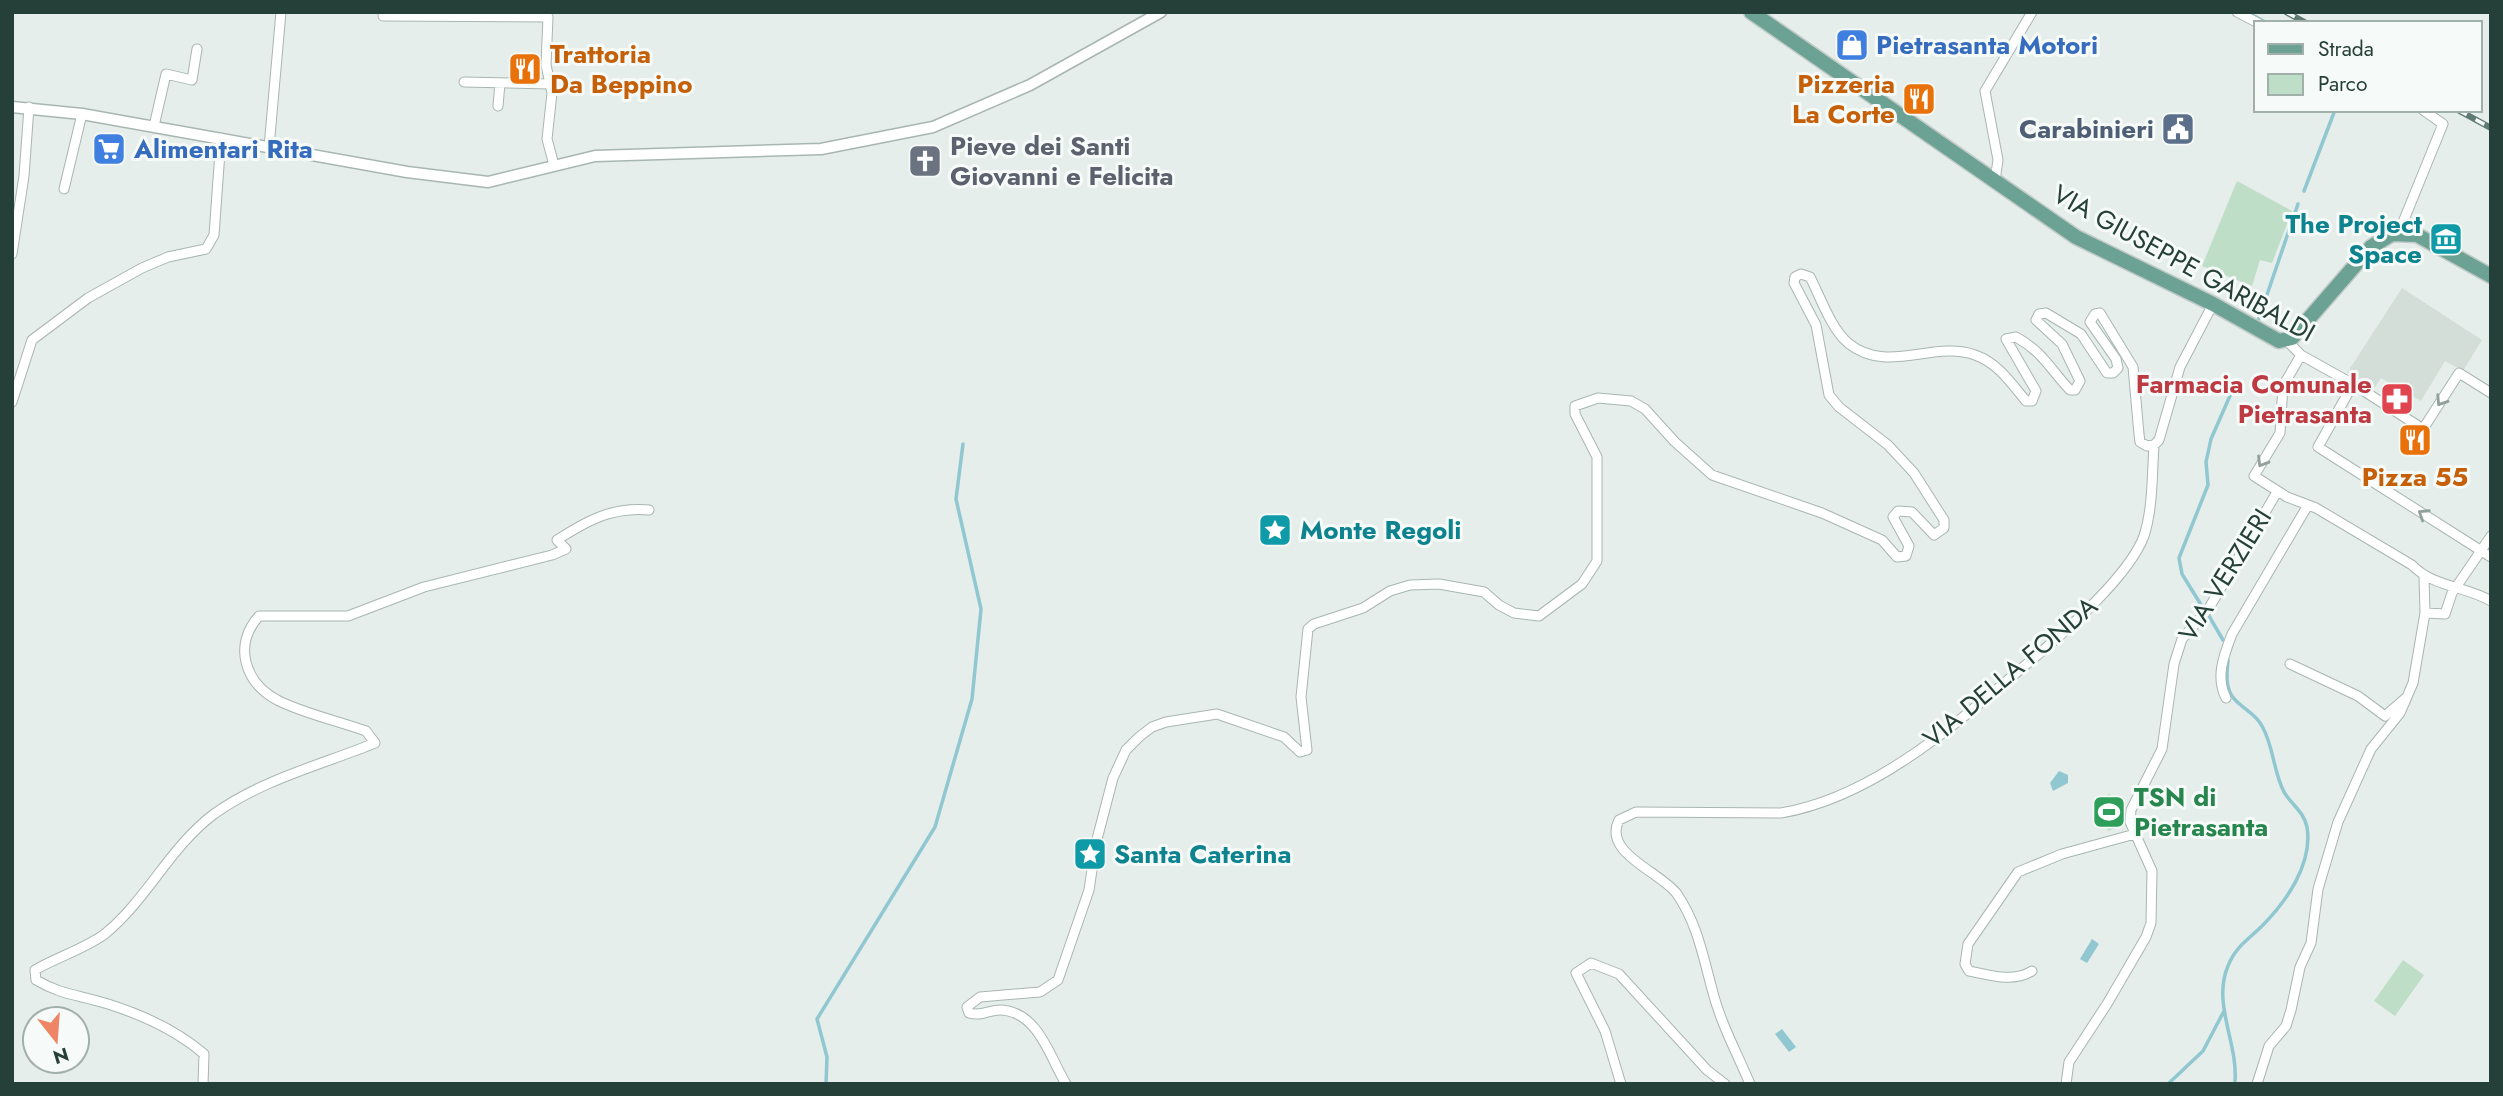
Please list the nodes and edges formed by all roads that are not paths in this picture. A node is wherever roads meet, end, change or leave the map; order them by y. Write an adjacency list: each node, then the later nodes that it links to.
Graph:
1 (281, 12): 19 (street)
2 (1161, 12): 20 (street)
3 (1751, 12): 21 (main road, VIA GIUSEPPE GARIBALDI)
4 (2032, 12): 21 (street)
5 (2237, 12): 7 (street)
6 (383, 16): 11 (street)
7 (2254, 21)
8 (197, 49): 17 (street)
9 (464, 82): 10 (street)
10 (500, 83): 11 (street); 12 (street)
11 (550, 84): 20 (street)
12 (498, 106)
13 (12, 107): 14 (street)
14 (29, 107): 16 (street); 24 (street)
15 (2426, 112): 23 (street)
16 (82, 114): 17 (street); 22 (street)
17 (154, 126): 18 (street)
18 (221, 138): 19 (street); 31 (street)
19 (269, 147): 20 (street)
20 (554, 164)
21 (1995, 180): 26 (main road, VIA GIUSEPPE GARIBALDI)
22 (64, 189)
23 (2399, 232): 25 (main road); 27 (main road)
24 (12, 254)
25 (2491, 276)
26 (2213, 304): 27 (main road, VIA GIUSEPPE GARIBALDI); 32 (street)
27 (2287, 341): 28 (street, VIA GIUSEPPE GARIBALDI)
28 (2301, 355): 29 (street, VIA GIUSEPPE GARIBALDI); 33 (street, one-way to 33)
29 (2353, 384): 30 (street, VIA GIUSEPPE GARIBALDI, one-way to 29); 37 (street, one-way to 29)
30 (2491, 393)
31 (12, 402)
32 (2154, 445): 49 (street); 52 (street, VIA DELLA FONDA)
33 (2277, 492): 34 (street); 46 (street, VIA VERZIERI)
34 (2308, 505): 39 (street); 45 (street)
35 (649, 510): 48 (street)
36 (2491, 536): 37 (street)
37 (2481, 551): 38 (street); 40 (street)
38 (2491, 557)
39 (2424, 578): 40 (street); 42 (street)
40 (2458, 587): 41 (street); 42 (street)
41 (2491, 601)
42 (2425, 613): 44 (street)
43 (2290, 664): 44 (street)
44 (2408, 696): 54 (street)
45 (2226, 698)
46 (2135, 834): 47 (street); 53 (street, VIA VERZIERI)
47 (2032, 971)
48 (204, 1084)
49 (1066, 1084)
50 (1620, 1084): 51 (street)
51 (1725, 1084)
52 (1750, 1084)
53 (2066, 1084)
54 (2257, 1084)

